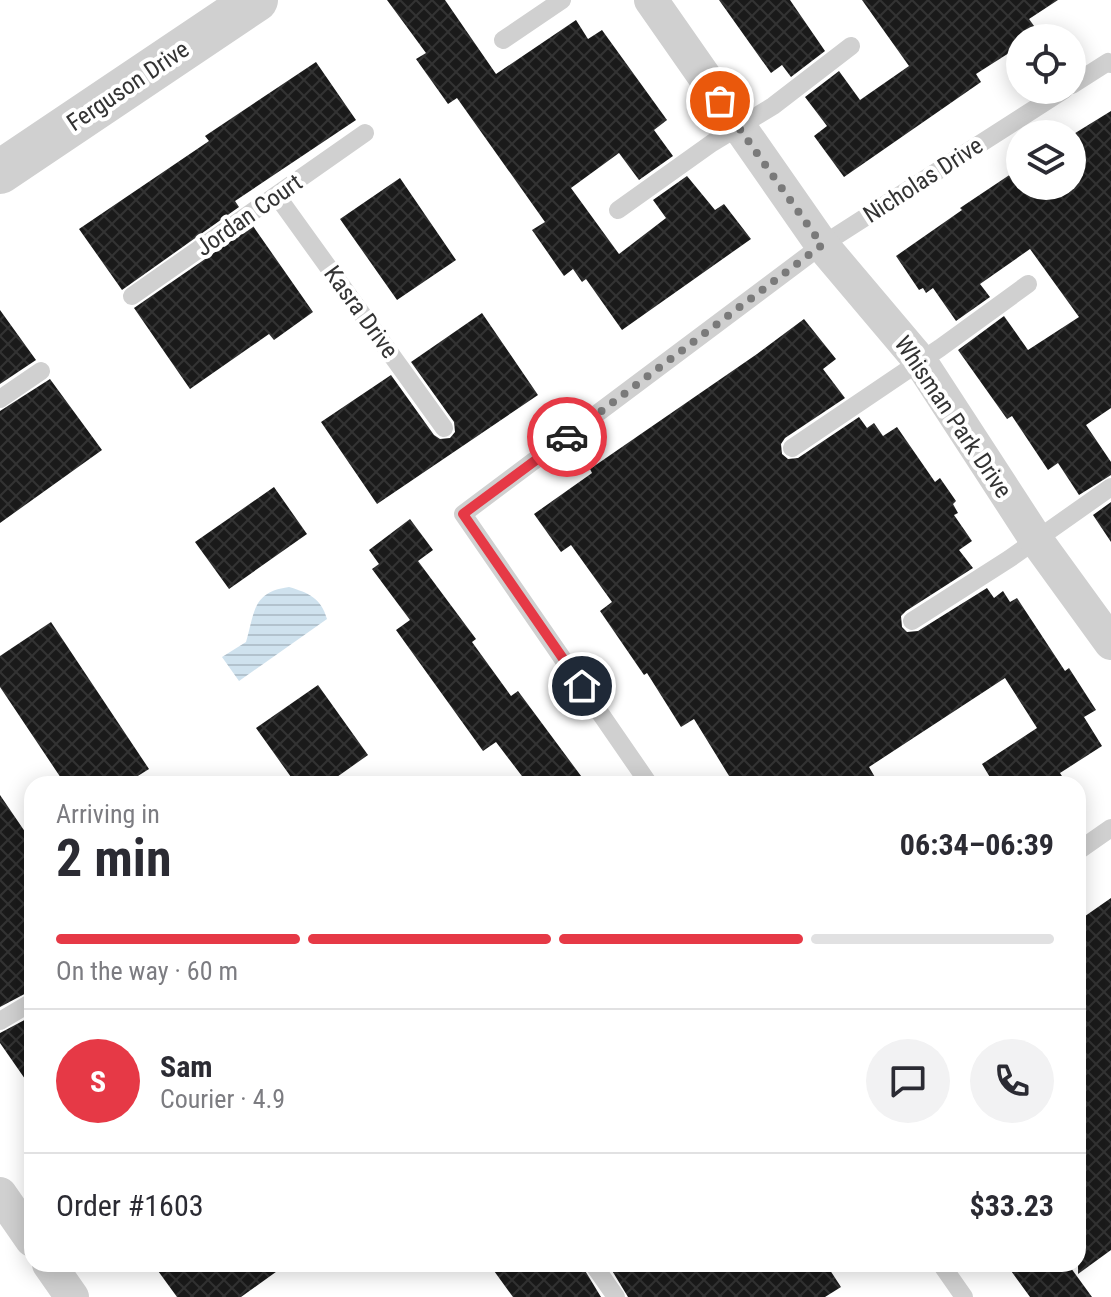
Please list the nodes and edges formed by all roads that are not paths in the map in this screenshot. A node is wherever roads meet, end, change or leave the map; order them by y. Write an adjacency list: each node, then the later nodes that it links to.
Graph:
1 (256, 0): 11 (street, Ferguson Drive)
2 (562, 0): 4 (lane)
3 (651, 0): 9 (street, Whisman Park Drive)
4 (503, 40)
5 (851, 46): 9 (lane)
6 (1111, 64): 7 (lane)
7 (1086, 76)
8 (1042, 104): 14 (lane, Nicholas Drive)
9 (737, 126): 13 (lane); 14 (street, Whisman Park Drive)
10 (365, 133): 12 (lane, Jordan Court)
11 (0, 172)
12 (277, 196): 16 (lane, Jordan Court); 20 (lane, Kasra Drive)
13 (618, 210)
14 (822, 245): 17 (street, Whisman Park Drive); 26 (lane, Nicholas Drive)
15 (1028, 284): 17 (lane)
16 (132, 296)
17 (920, 361): 21 (lane); 23 (street, Whisman Park Drive)
18 (41, 371): 19 (lane)
19 (0, 399)
20 (444, 428)
21 (792, 448)
22 (1111, 487): 23 (lane)
23 (1037, 541): 24 (lane); 25 (street, Whisman Park Drive)
24 (912, 621)
25 (1111, 643)
26 (643, 776)
27 (1111, 828): 28 (lane)
28 (1086, 845)
29 (24, 1007): 30 (lane)
30 (0, 1021)
31 (0, 1194): 32 (street)
32 (24, 1228)
33 (55, 1272): 36 (street)
34 (599, 1272): 37 (lane)
35 (947, 1272): 38 (lane)
36 (72, 1297)
37 (616, 1297)
38 (964, 1297)

